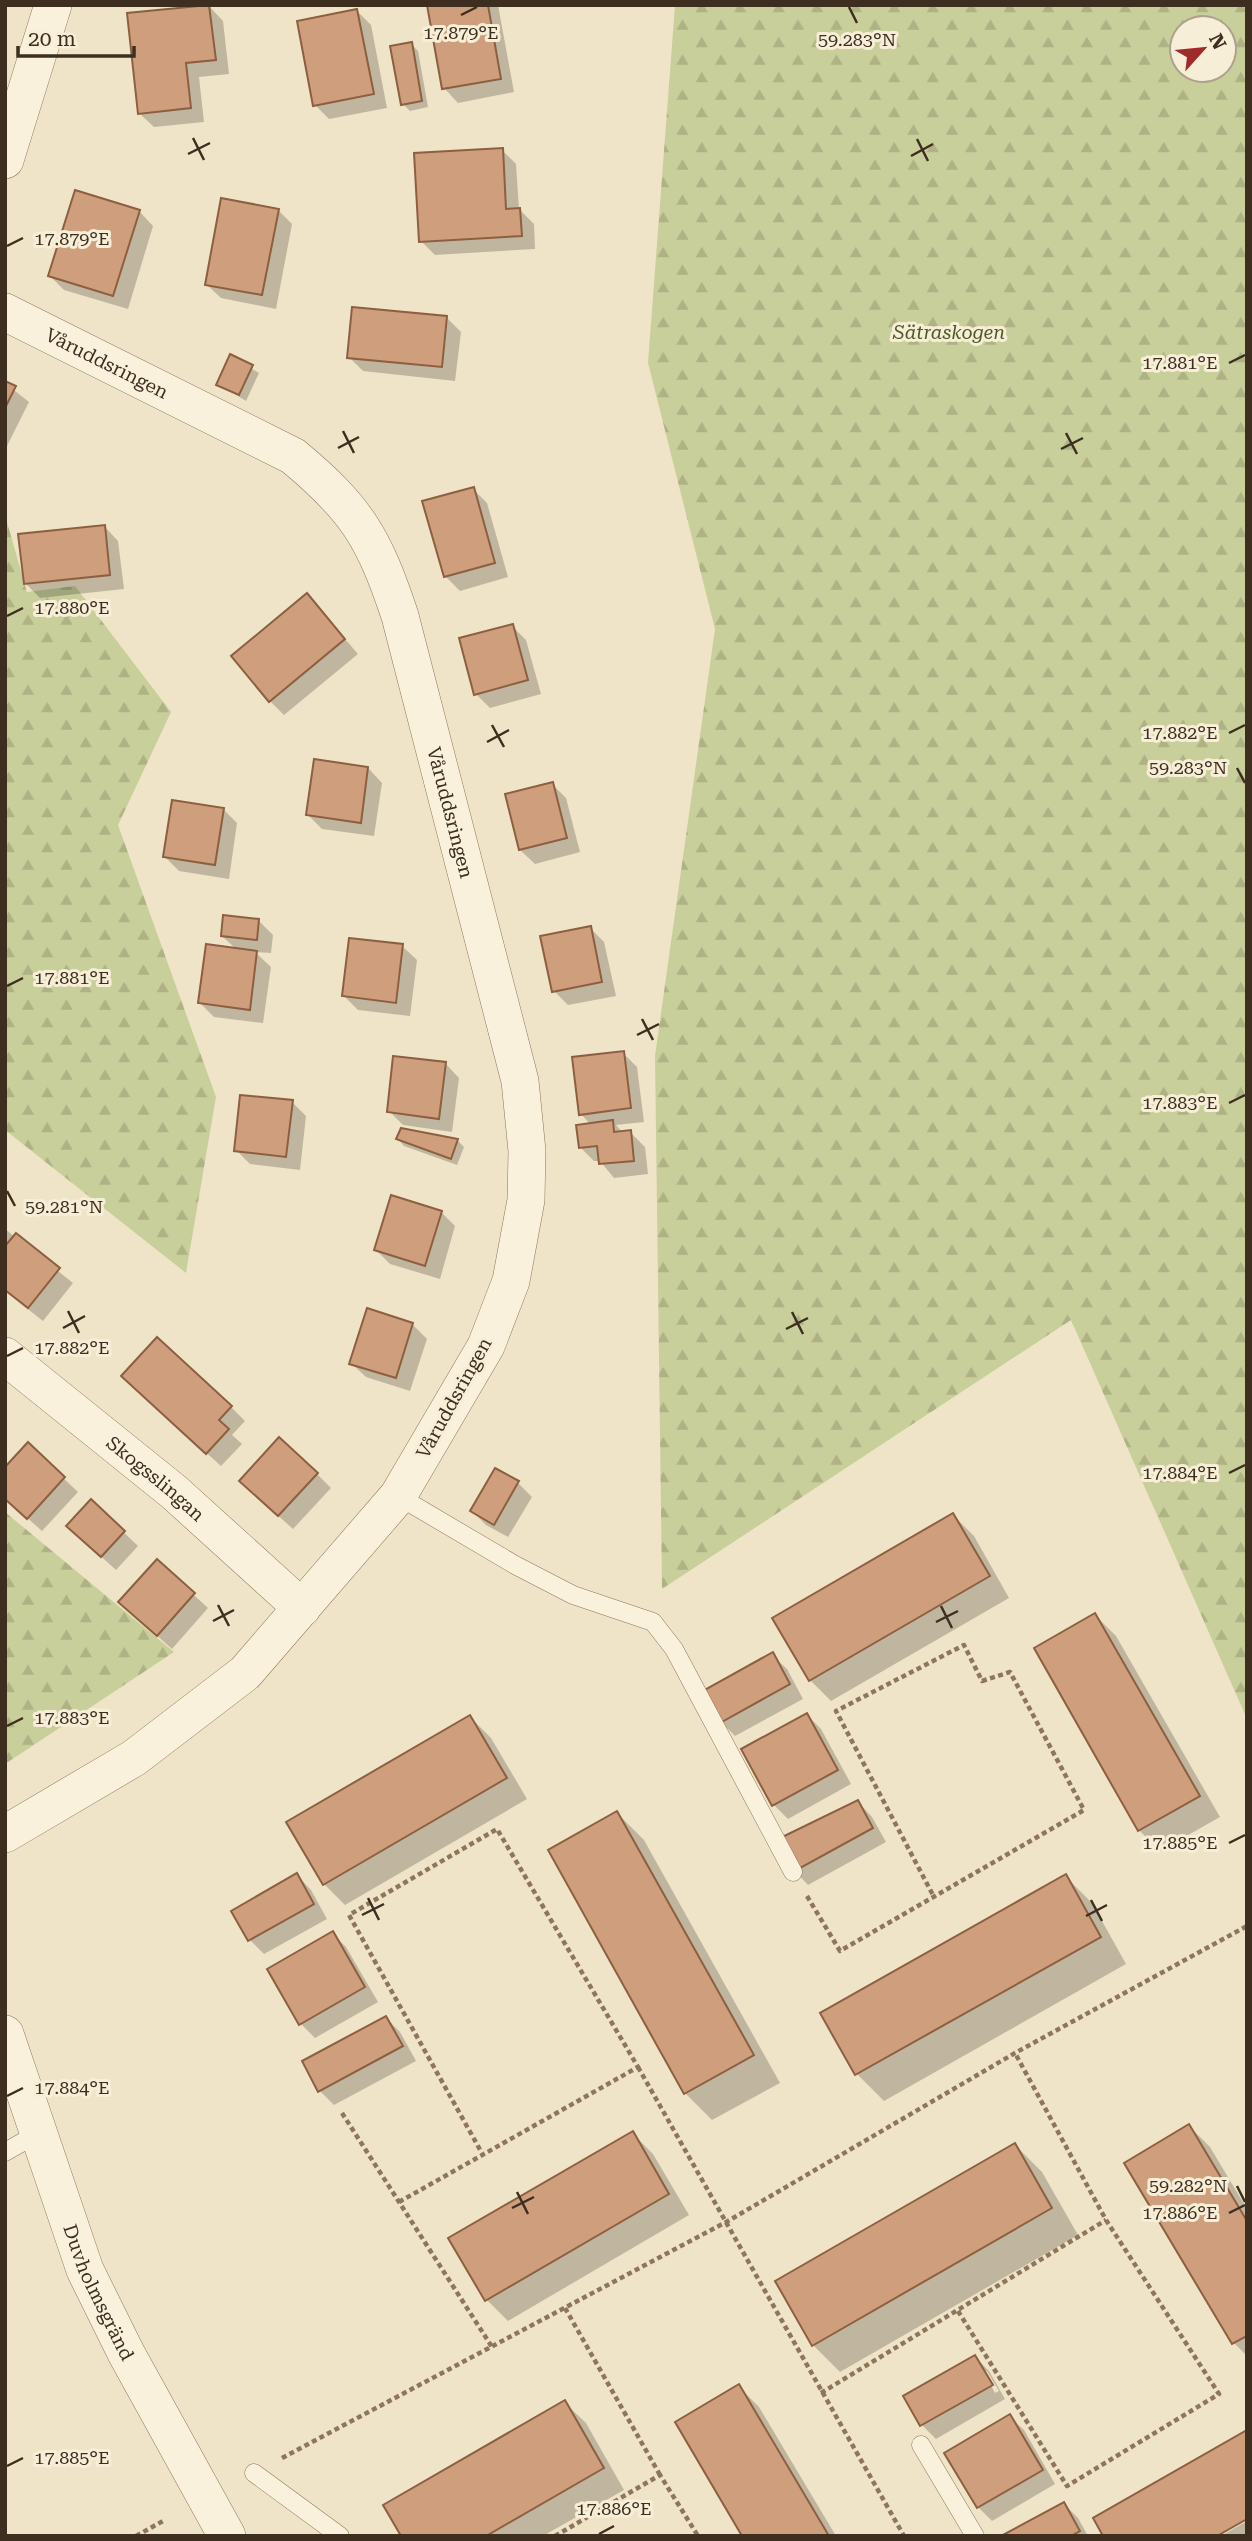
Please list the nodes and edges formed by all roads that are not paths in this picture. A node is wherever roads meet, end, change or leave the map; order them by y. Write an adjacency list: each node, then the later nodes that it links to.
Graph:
1 (53, 5): 2 (street)
2 (5, 160)
3 (5, 312): 5 (street, Våruddsringen)
4 (5, 1356): 6 (street, Skogsslingan)
5 (398, 1496): 6 (street, Våruddsringen); 8 (lane)
6 (302, 1608): 7 (street, Våruddsringen)
7 (5, 1834)
8 (793, 1871)
9 (5, 2034): 10 (street, Duvholmsgränd)
10 (37, 2134): 11 (lane); 14 (street, Duvholmsgränd)
11 (5, 2152)
12 (921, 2445): 16 (lane)
13 (254, 2473): 15 (lane)
14 (227, 2536)
15 (340, 2536)
16 (975, 2536)

